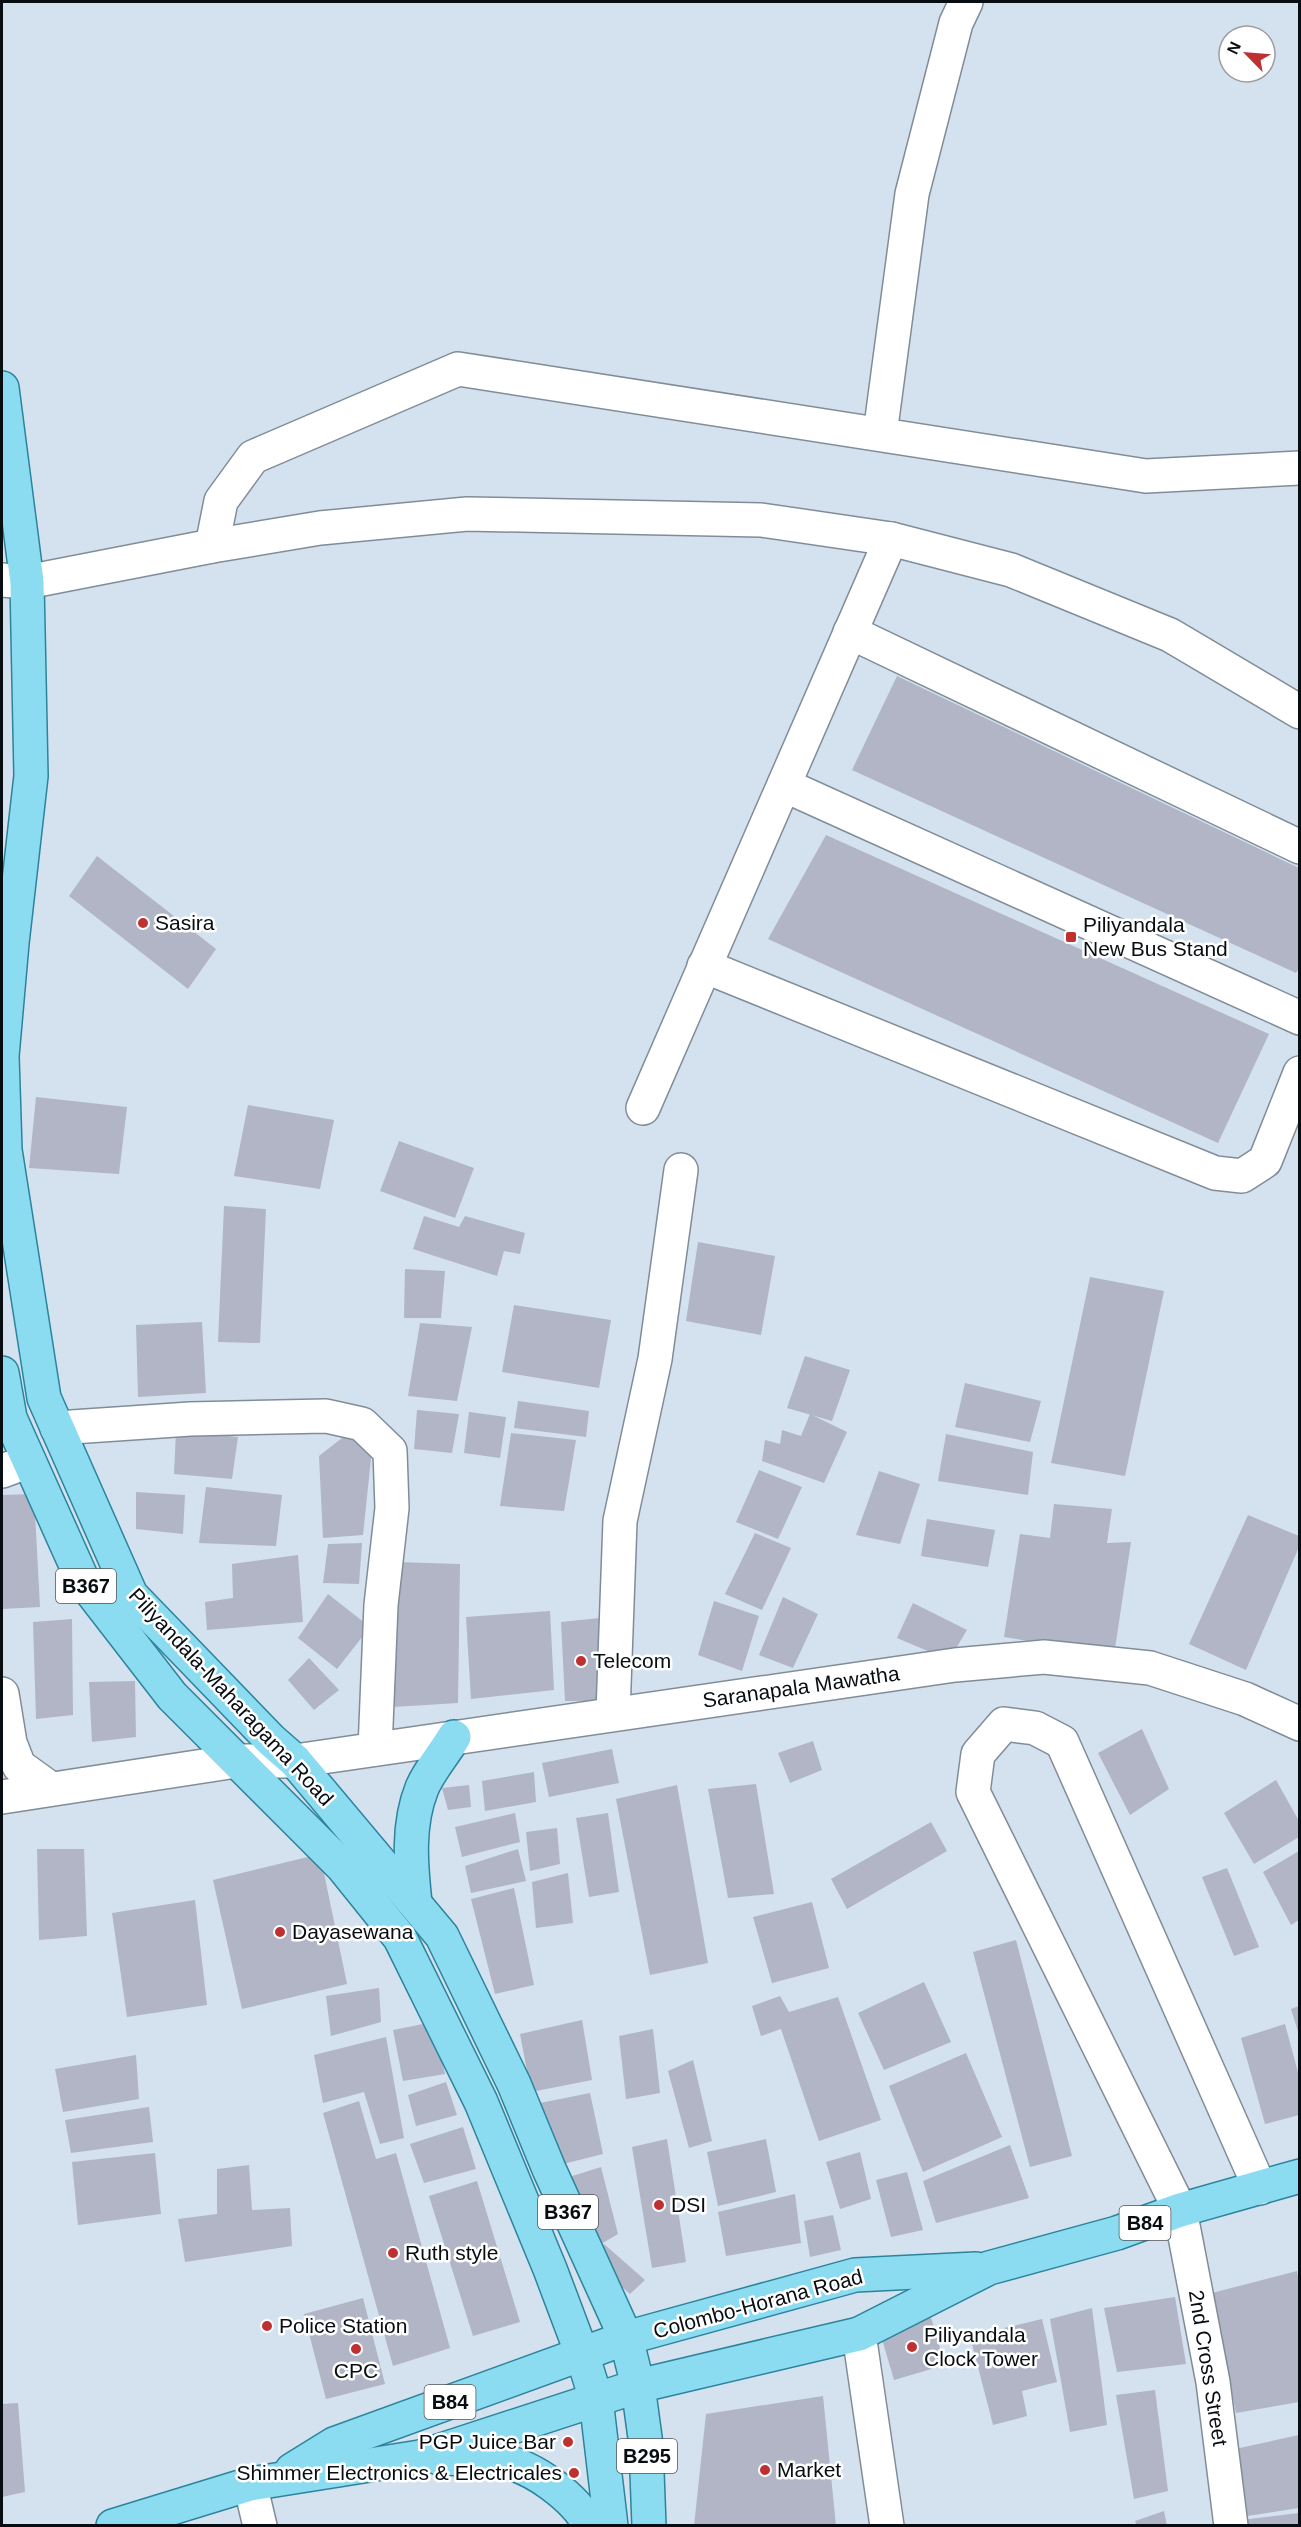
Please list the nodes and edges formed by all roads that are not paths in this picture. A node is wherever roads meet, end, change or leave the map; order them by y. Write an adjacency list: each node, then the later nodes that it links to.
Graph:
1 (966, 2): 3 (street)
2 (2, 388): 7 (main road, Piliyandala-Maharagama Road / B367)
3 (880, 434): 4 (street); 6 (street)
4 (1299, 468)
5 (891, 539): 6 (street); 8 (street); 9 (street)
6 (212, 546): 7 (street)
7 (14, 581): 18 (main road, Piliyandala-Maharagama Road / B367)
8 (850, 632): 10 (street); 11 (street)
9 (1299, 712)
10 (784, 785): 12 (street); 13 (street)
11 (1299, 847)
12 (704, 966): 14 (street); 15 (street)
13 (1299, 1018)
14 (1299, 1073)
15 (643, 1108)
16 (681, 1170): 21 (street)
17 (2, 1373): 19 (main road, Piliyandala-Maharagama Road / B367)
18 (57, 1428): 24 (street); 26 (main road, Piliyandala-Maharagama Road / B367)
19 (15, 1466): 25 (main road, Piliyandala-Maharagama Road / B367)
20 (2, 1694): 27 (street)
21 (613, 1713): 22 (street, Saranapala Mawatha); 23 (street, Saranapala Mawatha)
22 (1299, 1724)
23 (454, 1737): 24 (street, Saranapala Mawatha); 29 (main road)
24 (375, 1749): 26 (street, Saranapala Mawatha)
25 (236, 1761): 26 (street, Saranapala Mawatha); 27 (street, Saranapala Mawatha); 36 (main road, Piliyandala-Maharagama Road / B367)
26 (295, 1761): 29 (main road, Piliyandala-Maharagama Road / B367)
27 (51, 1789): 28 (street, Saranapala Mawatha)
28 (2, 1797)
29 (415, 1903): 35 (main road, Piliyandala-Maharagama Road / B367)
30 (1299, 2176): 31 (main road, B84)
31 (1260, 2188): 32 (main road, B84); 32 (street, 2nd Cross Street)
32 (1180, 2211): 33 (main road, B84); 47 (street, 2nd Cross Street)
33 (989, 2268): 34 (main road, B84); 35 (main road, Colombo-Horana Road / B84)
34 (859, 2334): 37 (main road, B84); 46 (street)
35 (626, 2338): 36 (main road, Colombo-Horana Road / B84); 37 (main road, Piliyandala-Maharagama Road)
36 (582, 2354): 38 (main road, Piliyandala-Maharagama Road); 40 (main road, Colombo-Horana Road / B84)
37 (638, 2386): 38 (main road, B84); 45 (main road, B295)
38 (596, 2399): 39 (main road, B84); 44 (main road, B295)
39 (420, 2457): 40 (main road, B84); 43 (main road)
40 (265, 2481): 41 (main road, B84); 42 (street)
41 (113, 2526)
42 (260, 2526)
43 (590, 2526)
44 (610, 2526)
45 (649, 2526)
46 (887, 2526)
47 (1231, 2526)

